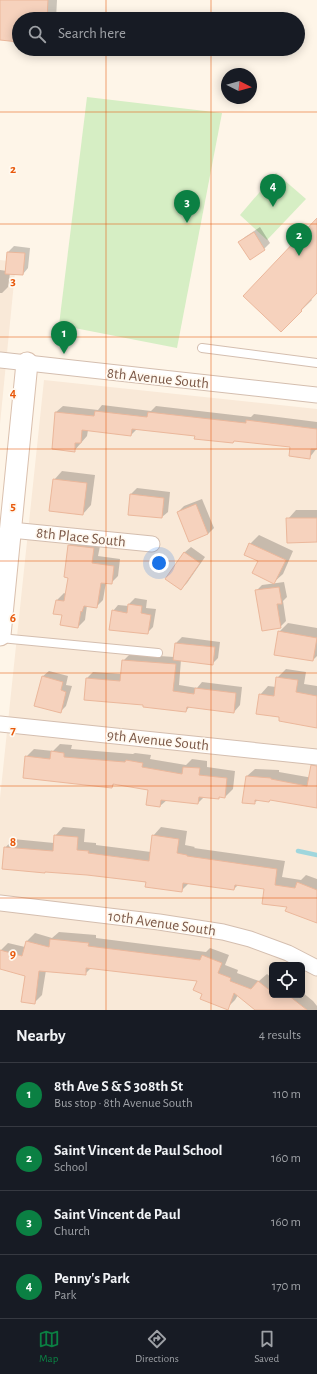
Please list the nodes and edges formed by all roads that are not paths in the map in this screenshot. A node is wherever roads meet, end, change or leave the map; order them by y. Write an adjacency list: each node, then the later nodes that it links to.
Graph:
1 (202, 348): 4 (lane)
2 (0, 360): 3 (street, 8th Avenue South)
3 (27, 363): 5 (street, 8th Avenue South); 6 (street)
4 (317, 363)
5 (317, 395)
6 (11, 530): 7 (street, 8th Place South); 8 (street)
7 (152, 544)
8 (0, 637): 9 (lane)
9 (158, 653)
10 (0, 724): 11 (street, 9th Avenue South)
11 (317, 757)
12 (0, 903): 13 (street, 10th Avenue South)
13 (317, 968)

